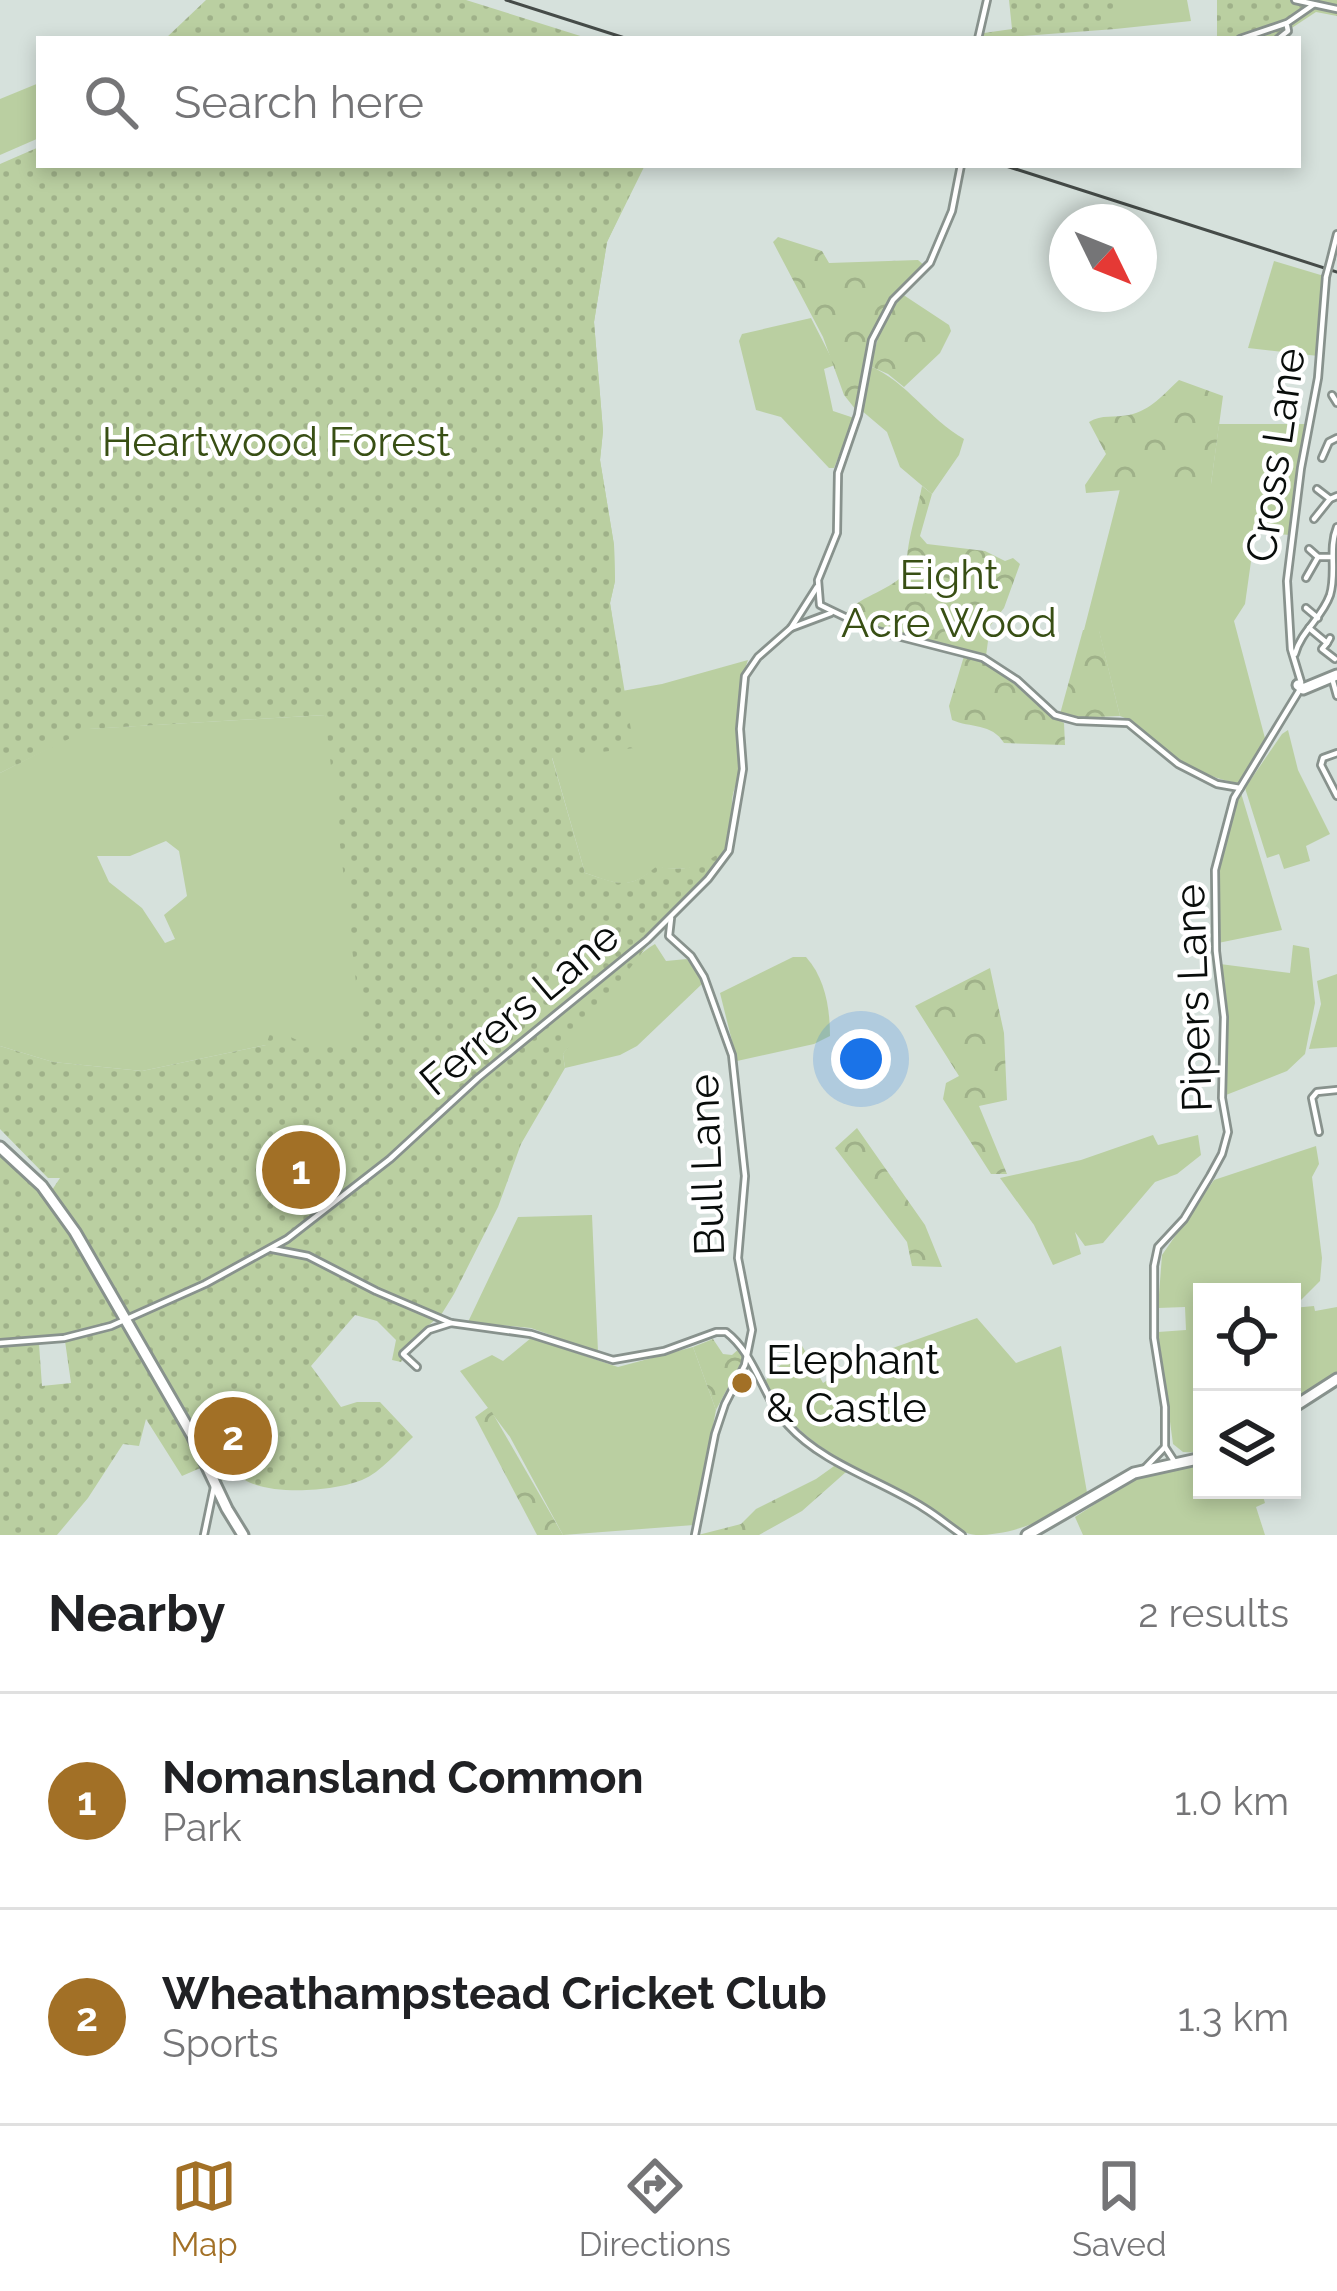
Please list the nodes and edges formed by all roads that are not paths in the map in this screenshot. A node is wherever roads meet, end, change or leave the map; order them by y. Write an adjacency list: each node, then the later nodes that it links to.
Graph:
1 (987, 0): 6 (street)
2 (1295, 0): 3 (street)
3 (1313, 4): 4 (street); 5 (street)
4 (1337, 9)
5 (1286, 23): 7 (street); 8 (street)
6 (979, 36)
7 (1249, 36)
8 (1282, 36)
9 (960, 168): 23 (street, Ferrers Lane)
10 (1337, 234): 30 (street, Cross Lane, bridge)
11 (1333, 395): 12 (street)
12 (1337, 403)
13 (1332, 438): 14 (street)
14 (1322, 458)
15 (1317, 488): 16 (street)
16 (1333, 498): 17 (street)
17 (1314, 519)
18 (1337, 527): 21 (street)
19 (1310, 549): 20 (street)
20 (1318, 557): 21 (street); 22 (street)
21 (1332, 557): 24 (street)
22 (1306, 578)
23 (817, 587): 26 (street); 28 (street, Ferrers Lane)
24 (1335, 587): 27 (street)
25 (1306, 608): 27 (street)
26 (831, 613): 28 (street, Ferrers Lane); 36 (street)
27 (1318, 618): 29 (street)
28 (791, 628): 38 (street, Ferrers Lane)
29 (1309, 628): 30 (street); 31 (street)
30 (1295, 654): 33 (street, Cross Lane)
31 (1335, 659)
32 (1334, 676): 33 (main road); 34 (street)
33 (1302, 685): 36 (street, Pipers Lane)
34 (1337, 695)
35 (1337, 753): 37 (street)
36 (1240, 788): 52 (street, Pipers Lane)
37 (1337, 796)
38 (671, 916): 42 (street, Ferrers Lane); 48 (street, Bull Lane)
39 (1337, 1090): 40 (street)
40 (1319, 1132)
41 (0, 1147): 44 (main road)
42 (272, 1249): 43 (street); 44 (street, Ferrers Lane)
43 (438, 1316): 45 (street); 46 (street)
44 (126, 1320): 47 (street, Ferrers Lane); 56 (main road)
45 (451, 1323): 46 (street); 48 (street)
46 (435, 1328): 49 (street)
47 (0, 1343)
48 (748, 1357): 59 (street); 60 (street)
49 (416, 1367)
50 (1337, 1379): 51 (main road)
51 (1301, 1402)
52 (1165, 1448): 54 (street); 55 (street)
53 (1193, 1460): 54 (main road)
54 (1176, 1464): 55 (main road)
55 (1143, 1470): 61 (main road)
56 (214, 1482): 57 (street); 58 (main road)
57 (204, 1535)
58 (243, 1535)
59 (695, 1535)
60 (962, 1535)
61 (1027, 1535)

